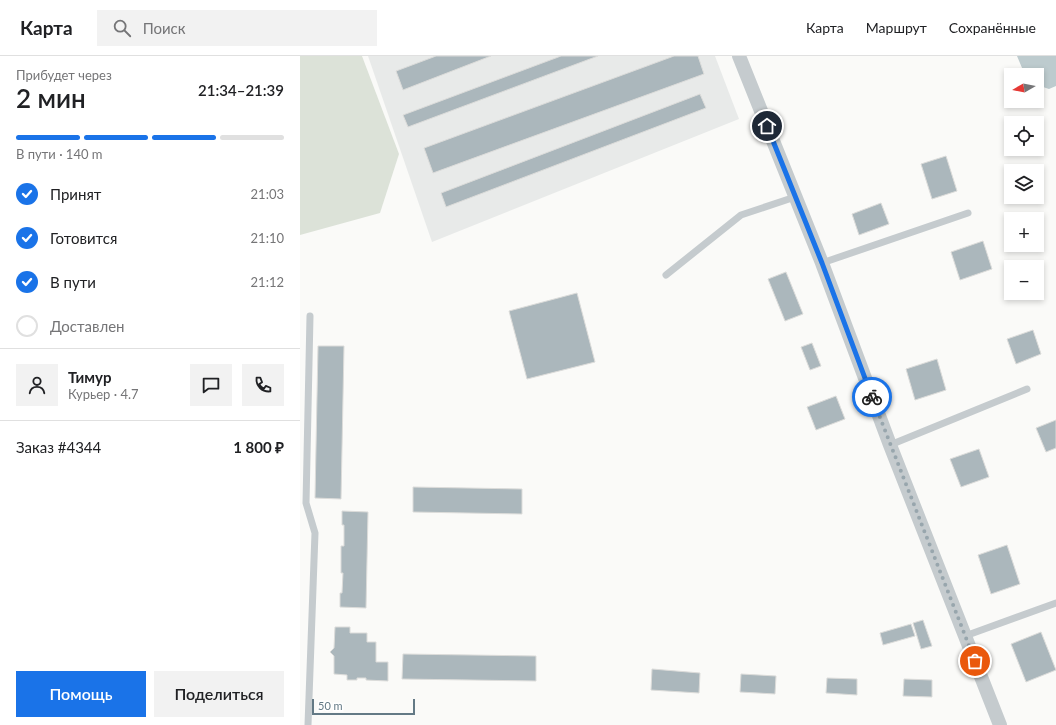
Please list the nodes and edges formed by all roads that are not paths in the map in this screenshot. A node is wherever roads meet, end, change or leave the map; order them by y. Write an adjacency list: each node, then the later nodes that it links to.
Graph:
1 (738, 56): 2 (street)
2 (795, 197): 4 (street); 5 (lane)
3 (968, 213): 4 (lane)
4 (822, 263): 8 (street)
5 (666, 275)
6 (310, 316): 11 (lane)
7 (1026, 389): 8 (lane)
8 (890, 445): 10 (street)
9 (1056, 603): 10 (lane)
10 (965, 636): 12 (street)
11 (308, 725)
12 (1000, 725)

